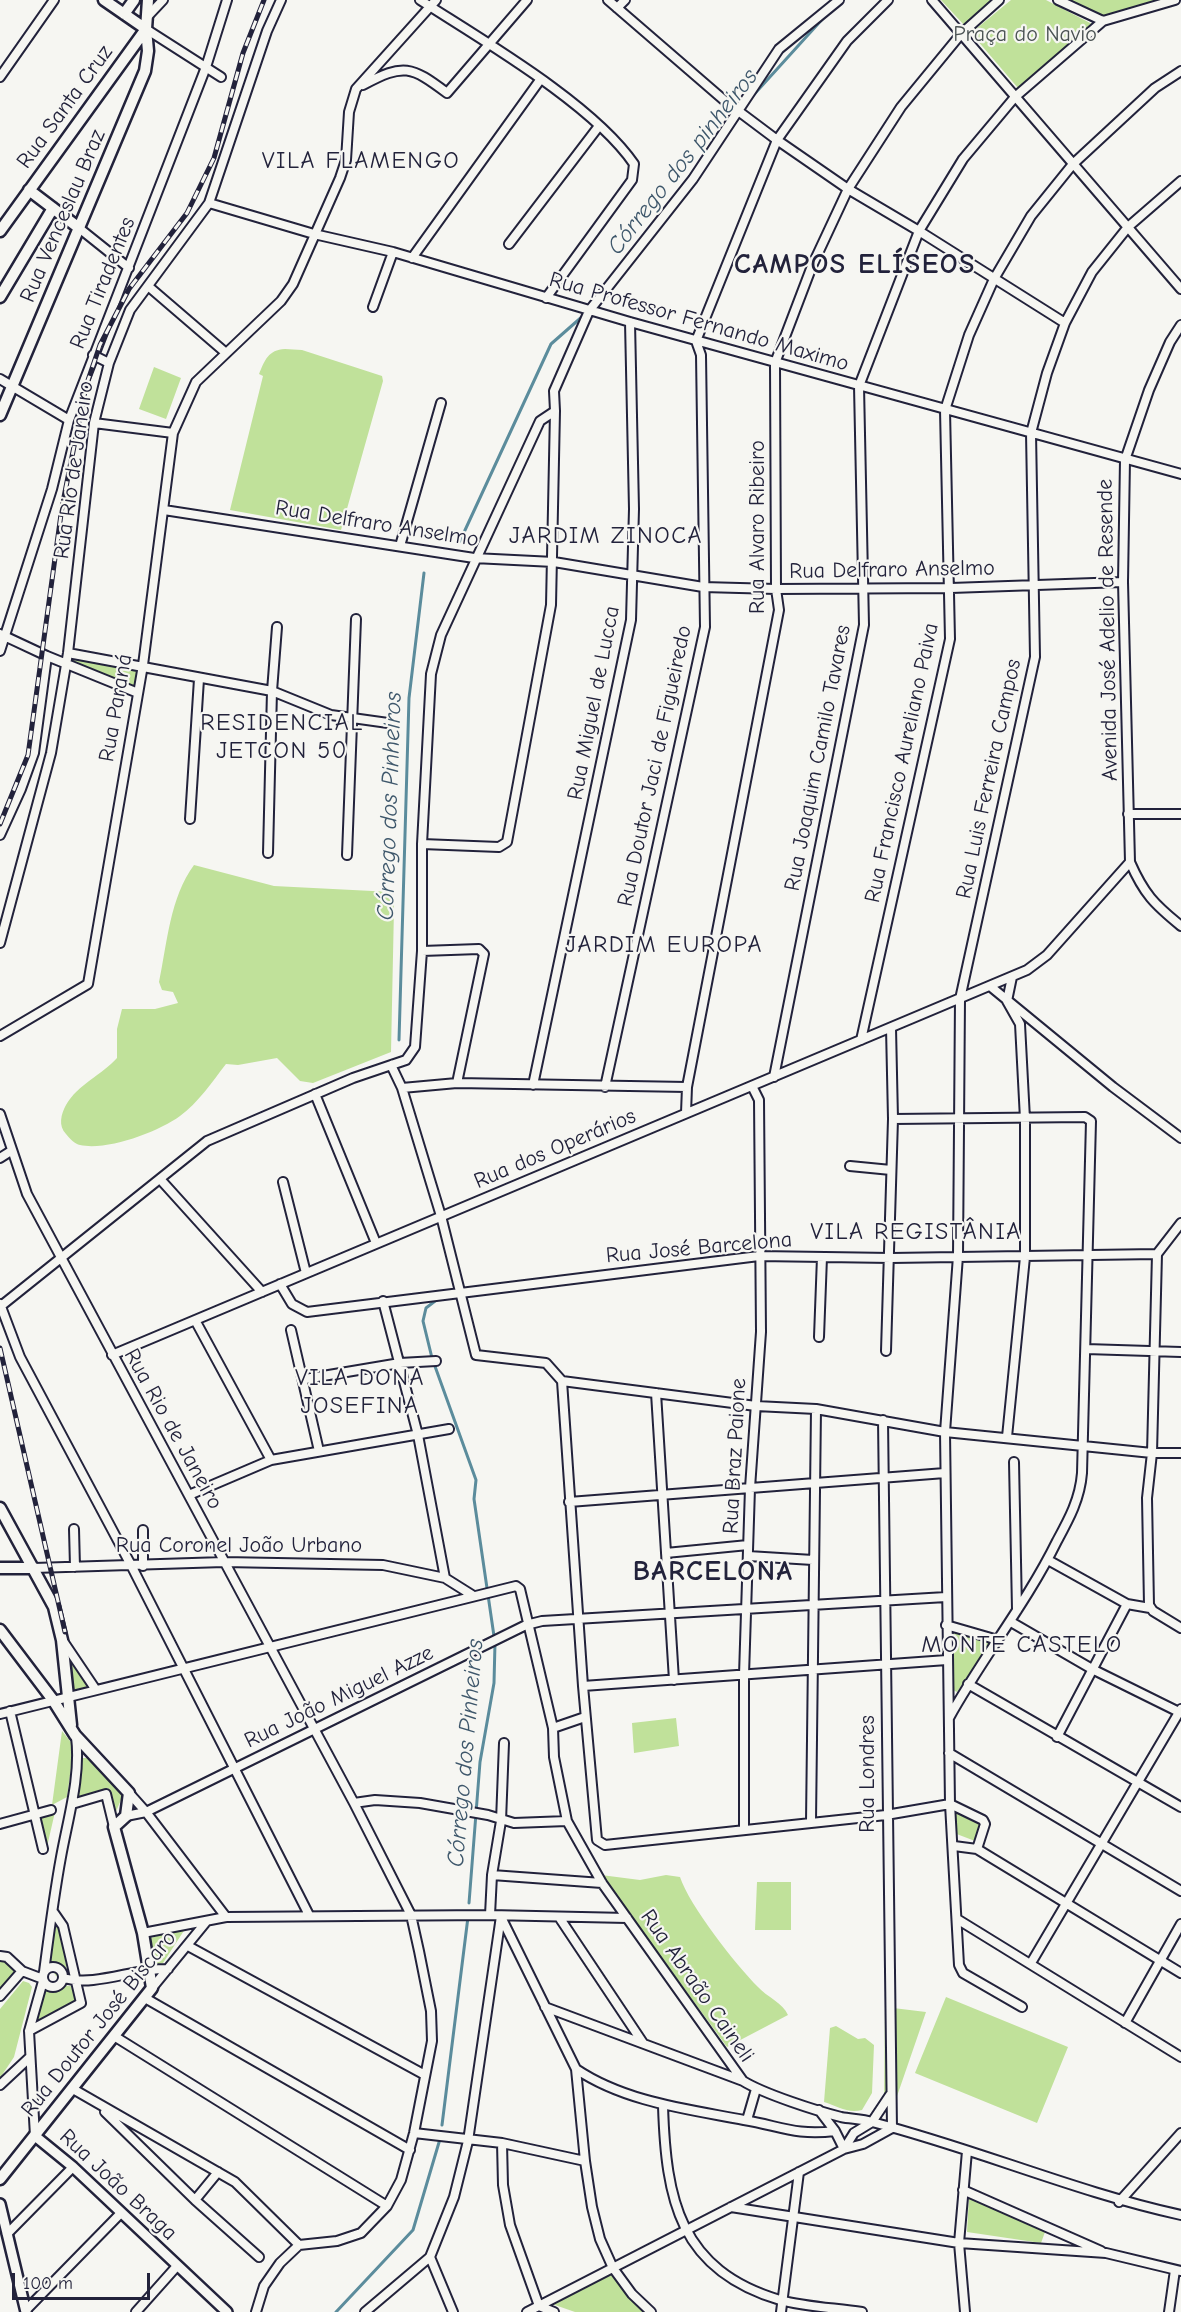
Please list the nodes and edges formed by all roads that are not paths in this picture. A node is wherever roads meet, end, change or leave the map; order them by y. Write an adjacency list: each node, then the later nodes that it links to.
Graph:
1 (54, 0): 29 (street)
2 (104, 0): 21 (main road)
3 (134, 0): 21 (main road)
4 (148, 0): 22 (main road)
5 (163, 0): 22 (street)
6 (227, 0): 27 (street, Rua Tiradentes)
7 (281, 0): 41 (street, Rua Rio de Janeiro)
8 (420, 0): 19 (street)
9 (436, 0): 19 (street)
10 (527, 0): 26 (street)
11 (608, 0): 20 (street)
12 (625, 0): 20 (street)
13 (839, 0): 34 (street)
14 (888, 0): 36 (street)
15 (932, 0): 25 (street)
16 (999, 0): 25 (street, Rua Alvaro Ribeiro)
17 (1058, 0): 23 (street)
18 (1175, 0): 23 (street)
19 (430, 7): 26 (street); 32 (street)
20 (617, 9): 34 (street)
21 (124, 14): 24 (main road)
22 (147, 17): 24 (main road)
23 (1103, 21): 33 (street, Rua Joaquim Camilo Tavares)
24 (146, 29): 27 (street); 40 (main road, Rua Santa Cruz); 44 (main road, Rua Venceslau Braz)
25 (961, 34): 33 (street); 39 (street, Rua Alvaro Ribeiro)
26 (490, 46): 31 (street); 32 (street)
27 (206, 67): 30 (street); 51 (street, Rua Tiradentes)
28 (1181, 71): 37 (street, Rua Francisco Aureliano Paiva)
29 (0, 77)
30 (221, 77)
31 (540, 80): 35 (street); 50 (street)
32 (356, 89): 47 (street, Rua Paraná)
33 (1015, 97): 37 (street); 46 (street, Rua Joaquim Camilo Tavares)
34 (738, 112): 36 (street); 58 (street)
35 (599, 126): 48 (street); 56 (street)
36 (777, 140): 39 (street); 62 (street)
37 (1073, 164): 43 (street); 52 (street, Rua Francisco Aureliano Paiva)
38 (1181, 181): 43 (street, Rua Luis Ferreira Campos)
39 (848, 189): 46 (street); 66 (street, Rua Alvaro Ribeiro)
40 (29, 190): 42 (main road); 45 (main road, Rua Santa Cruz)
41 (209, 203): 47 (street, Rua Professor Fernando Maximo); 53 (street, Rua Rio de Janeiro)
42 (53, 208): 44 (main road); 55 (main road)
43 (1128, 226): 54 (street); 60 (street, Rua Luis Ferreira Campos)
44 (79, 228): 51 (street); 68 (main road, Rua Venceslau Braz)
45 (0, 231)
46 (919, 231): 52 (street); 69 (street, Rua Joaquim Camilo Tavares)
47 (314, 234): 49 (street, Rua Professor Fernando Maximo); 63 (street, Rua Paraná)
48 (509, 244)
49 (393, 252): 50 (street, Rua Professor Fernando Maximo); 57 (street)
50 (412, 258): 56 (street, Rua Professor Fernando Maximo)
51 (129, 268): 64 (street, Rua Tiradentes)
52 (994, 279): 60 (street); 71 (street, Rua Francisco Aureliano Paiva)
53 (148, 286): 63 (street); 65 (street, Rua Rio de Janeiro)
54 (1181, 289)
55 (0, 297)
56 (546, 298): 58 (street, Rua Professor Fernando Maximo)
57 (373, 307)
58 (589, 311): 59 (street, Rua Professor Fernando Maximo); 72 (street)
59 (630, 322): 62 (street, Rua Professor Fernando Maximo); 84 (street, Rua Miguel de Lucca)
60 (1065, 323): 77 (street, Rua Luis Ferreira Campos)
61 (1181, 325): 78 (street, Avenida José Adelio de Resende)
62 (696, 340): 66 (street, Rua Professor Fernando Maximo); 87 (street, Rua Doutor Jaci de Figueiredo)
63 (226, 353): 76 (street, Rua Paraná)
64 (93, 355): 65 (street); 74 (street, Rua Tiradentes)
65 (109, 363): 75 (street, Rua Rio de Janeiro)
66 (775, 363): 69 (street, Rua Professor Fernando Maximo); 90 (street, Rua Alvaro Ribeiro)
67 (0, 379): 68 (street)
68 (12, 386): 73 (main road, Rua Venceslau Braz); 74 (street)
69 (859, 386): 71 (street, Rua Professor Fernando Maximo); 88 (street, Rua Joaquim Camilo Tavares)
70 (441, 403): 81 (street)
71 (945, 410): 77 (street, Rua Professor Fernando Maximo); 89 (street, Rua Francisco Aureliano Paiva)
72 (555, 411): 82 (street); 83 (street)
73 (0, 415)
74 (69, 420): 93 (street, Rua Tiradentes)
75 (94, 423): 76 (street); 95 (street, Rua Rio de Janeiro)
76 (173, 433): 80 (street, Rua Paraná)
77 (1031, 433): 78 (street, Rua Professor Fernando Maximo); 86 (street, Rua Luis Ferreira Campos)
78 (1125, 460): 79 (street, Rua Professor Fernando Maximo); 85 (street, Avenida José Adelio de Resende)
79 (1181, 474)
80 (164, 510): 81 (street, Rua Delfraro Anselmo); 98 (street, Rua Paraná)
81 (400, 546): 82 (street, Rua Delfraro Anselmo)
82 (474, 558): 83 (street, Rua Delfraro Anselmo); 108 (street)
83 (554, 562): 84 (street, Rua Delfraro Anselmo); 108 (street)
84 (634, 574): 87 (street, Rua Delfraro Anselmo); 125 (street, Rua Miguel de Lucca)
85 (1123, 582): 86 (street, Rua Delfraro Anselmo); 104 (street, Avenida José Adelio de Resende)
86 (1033, 586): 89 (street, Rua Delfraro Anselmo); 117 (street, Rua Luis Ferreira Campos)
87 (704, 587): 90 (street, Rua Delfraro Anselmo); 128 (street, Rua Doutor Jaci de Figueiredo)
88 (863, 588): 89 (street, Rua Delfraro Anselmo); 90 (street, Rua Delfraro Anselmo); 123 (street, Rua Joaquim Camilo Tavares)
89 (951, 588): 121 (street, Rua Francisco Aureliano Paiva)
90 (776, 590): 126 (street, Rua Alvaro Ribeiro)
91 (356, 619): 102 (street)
92 (277, 627): 100 (street)
93 (3, 635): 94 (street, Rua Tiradentes); 96 (street)
94 (0, 651)
95 (68, 653): 97 (street, Rua Rio de Janeiro); 98 (street)
96 (47, 657): 97 (street); 107 (street)
97 (66, 664): 101 (street); 113 (street, Rua Rio de Janeiro)
98 (143, 665): 99 (street); 101 (street, Rua Paraná)
99 (199, 679): 100 (street); 106 (street)
100 (272, 691): 102 (street); 109 (street)
101 (138, 693): 120 (street, Rua Paraná)
102 (351, 719): 103 (street); 110 (street)
103 (388, 723)
104 (1128, 814): 105 (street); 111 (street, Avenida José Adelio de Resende)
105 (1181, 814)
106 (190, 819)
107 (0, 835)
108 (422, 844): 114 (street)
109 (268, 853)
110 (347, 855)
111 (1130, 862): 112 (street, Avenida José Adelio de Resende); 115 (street, Rua dos Operários)
112 (1181, 926)
113 (0, 943)
114 (422, 951): 122 (street); 124 (street)
115 (1012, 977): 116 (street, Rua dos Operários); 118 (street)
116 (990, 986): 117 (street, Rua dos Operários); 118 (street)
117 (960, 999): 119 (street, Rua dos Operários); 134 (street, Rua Luis Ferreira Campos)
118 (1007, 1001): 135 (street); 136 (street)
119 (891, 1028): 121 (street, Rua dos Operários); 133 (street)
120 (0, 1036)
121 (861, 1040): 123 (street, Rua dos Operários)
122 (391, 1065): 129 (street); 130 (street)
123 (774, 1077): 127 (street, Rua dos Operários)
124 (457, 1083): 125 (street); 129 (street)
125 (533, 1085): 128 (street)
126 (687, 1086): 128 (street); 131 (street, Rua Alvaro Ribeiro)
127 (753, 1086): 131 (street, Rua dos Operários); 148 (street, Rua Braz Paione)
128 (605, 1087)
129 (402, 1088): 143 (street)
130 (315, 1094): 141 (street); 145 (street)
131 (686, 1113): 143 (street, Rua dos Operários)
132 (0, 1114): 137 (street, Rua Rio de Janeiro)
133 (893, 1119): 134 (street); 140 (street)
134 (959, 1119): 135 (street); 149 (street, Rua Luis Ferreira Campos)
135 (1025, 1119): 147 (street); 151 (street)
136 (1181, 1138)
137 (11, 1151): 138 (street); 153 (street, Rua Rio de Janeiro)
138 (0, 1158)
139 (850, 1166): 140 (street)
140 (891, 1170): 152 (street)
141 (160, 1179): 153 (street); 156 (street)
142 (283, 1182): 154 (street)
143 (441, 1216): 145 (street, Rua dos Operários); 157 (street)
144 (1181, 1223): 146 (street)
145 (376, 1243): 154 (street, Rua dos Operários)
146 (1157, 1254): 147 (street, Rua José Barcelona); 165 (street)
147 (1086, 1255): 151 (street, Rua José Barcelona); 163 (street)
148 (759, 1256): 150 (street, Rua José Barcelona); 157 (street, Rua José Barcelona); 173 (street, Rua Braz Paione)
149 (958, 1256): 151 (street, Rua José Barcelona); 152 (street, Rua José Barcelona); 177 (street, Rua Luis Ferreira Campos)
150 (822, 1257): 152 (street, Rua José Barcelona); 162 (street)
151 (1026, 1257): 179 (street)
152 (891, 1258): 164 (street)
153 (62, 1259): 159 (street); 167 (street, Rua Rio de Janeiro)
154 (306, 1273): 155 (street, Rua dos Operários)
155 (280, 1284): 156 (street, Rua dos Operários); 158 (street, Rua José Barcelona)
156 (262, 1292): 160 (street, Rua dos Operários)
157 (460, 1293): 158 (street, Rua José Barcelona); 171 (street)
158 (383, 1301): 169 (street)
159 (0, 1305): 204 (street)
160 (195, 1320): 167 (street, Rua dos Operários); 184 (street)
161 (291, 1330): 170 (street)
162 (819, 1337)
163 (1086, 1349): 165 (street); 180 (street)
164 (886, 1350)
165 (1154, 1351): 166 (street); 183 (street)
166 (1181, 1352)
167 (112, 1355): 190 (street, Rua Rio de Janeiro)
168 (436, 1361): 169 (street)
169 (400, 1364): 170 (street); 178 (street)
170 (305, 1379): 181 (street)
171 (562, 1381): 172 (street); 192 (street)
172 (656, 1393): 173 (street); 191 (street)
173 (756, 1406): 174 (street); 189 (street, Rua Braz Paione)
174 (816, 1409): 175 (street); 188 (street)
175 (882, 1420): 177 (street); 187 (street, Rua Londres)
176 (449, 1429): 178 (street)
177 (945, 1432): 179 (street); 186 (street, Rua Luis Ferreira Campos)
178 (418, 1435): 181 (street); 207 (street)
179 (1007, 1437): 180 (street)
180 (1082, 1447): 183 (street); 200 (street)
181 (319, 1451): 184 (street)
182 (1181, 1453): 183 (street)
183 (1152, 1454): 213 (street)
184 (271, 1460): 190 (street)
185 (1014, 1462): 215 (street)
186 (945, 1473): 187 (street); 209 (street, Rua Luis Ferreira Campos)
187 (883, 1478): 188 (street); 210 (street, Rua Londres)
188 (814, 1483): 189 (street); 199 (street)
189 (750, 1488): 191 (street); 196 (street, Rua Braz Paione)
190 (189, 1495): 201 (street, Rua Rio de Janeiro)
191 (662, 1495): 192 (street); 197 (street)
192 (569, 1502): 217 (street)
193 (0, 1508): 206 (main road)
194 (74, 1529): 203 (street)
195 (143, 1530): 202 (street)
196 (748, 1545): 197 (street); 198 (street, Rua Braz Paione)
197 (666, 1553): 216 (street)
198 (748, 1556): 199 (street); 214 (street, Rua Braz Paione)
199 (813, 1560): 212 (street)
200 (1048, 1560): 211 (street); 215 (street)
201 (224, 1562): 202 (street, Rua Coronel João Urbano); 207 (street, Rua Coronel João Urbano); 225 (street, Rua Rio de Janeiro)
202 (143, 1566): 204 (street, Rua Coronel João Urbano)
203 (75, 1567): 204 (street, Rua Coronel João Urbano); 206 (street, Rua Coronel João Urbano)
204 (132, 1567): 228 (street)
205 (0, 1568): 206 (main road, Rua Coronel João Urbano)
206 (34, 1568): 223 (main road)
207 (444, 1578): 208 (street, Rua Coronel João Urbano)
208 (472, 1594): 219 (street, Rua Abraão Caineli); 225 (street)
209 (945, 1598): 210 (street, Rua João Miguel Azze); 220 (street, Rua Luis Ferreira Campos)
210 (884, 1601): 212 (street, Rua João Miguel Azze); 227 (street, Rua Londres)
211 (1127, 1604): 213 (street); 230 (street)
212 (813, 1605): 214 (street, Rua João Miguel Azze); 229 (street)
213 (1150, 1608): 221 (street)
214 (747, 1609): 216 (street, Rua João Miguel Azze); 231 (street, Rua Braz Paione)
215 (1017, 1611): 218 (street)
216 (670, 1614): 217 (street, Rua João Miguel Azze); 232 (street)
217 (578, 1619): 219 (street, Rua João Miguel Azze); 234 (street)
218 (1011, 1622): 224 (street); 230 (street)
219 (526, 1625): 243 (street, Rua Abraão Caineli); 244 (street, Rua João Miguel Azze)
220 (946, 1625): 224 (street); 226 (street, Rua Luis Ferreira Campos)
221 (1181, 1628)
222 (0, 1630): 237 (main road)
223 (62, 1640): 235 (street); 236 (main road)
224 (998, 1640): 233 (street)
225 (270, 1646): 228 (street); 244 (street, Rua Rio de Janeiro)
226 (947, 1660): 227 (street); 242 (street, Rua Luis Ferreira Campos)
227 (885, 1665): 229 (street); 258 (street, Rua Londres)
228 (184, 1667): 235 (street); 249 (street)
229 (812, 1670): 231 (street); 263 (street)
230 (1092, 1670): 238 (street); 246 (street)
231 (744, 1675): 232 (street); 266 (street, Rua Braz Paione)
232 (674, 1680): 234 (street)
233 (968, 1684): 242 (street); 246 (street)
234 (583, 1686): 241 (street)
235 (96, 1689): 236 (street)
236 (68, 1697): 237 (street); 245 (main road)
237 (53, 1700): 239 (street); 245 (main road)
238 (1180, 1710): 250 (street)
239 (10, 1711): 240 (street); 259 (street)
240 (0, 1714)
241 (585, 1717): 243 (street); 266 (street)
242 (949, 1719): 248 (street, Rua Luis Ferreira Campos)
243 (553, 1728): 262 (street, Rua Abraão Caineli)
244 (315, 1729): 249 (street, Rua João Miguel Azze); 252 (street, Rua Rio de Janeiro)
245 (73, 1732): 251 (main road); 253 (street)
246 (1057, 1737): 250 (street)
247 (504, 1743): 261 (street)
248 (949, 1753): 254 (street, Rua Luis Ferreira Campos); 267 (street)
249 (236, 1768): 257 (street, Rua João Miguel Azze); 276 (street)
250 (1135, 1783): 255 (street); 267 (street)
251 (129, 1793): 257 (street); 260 (main road)
252 (354, 1803): 261 (street); 277 (street, Rua Rio de Janeiro)
253 (72, 1804): 265 (street); 275 (street)
254 (950, 1804): 258 (street); 268 (street, Rua Luis Ferreira Campos); 270 (street)
255 (1181, 1807)
256 (51, 1810): 259 (street)
257 (146, 1812): 260 (street, Rua João Miguel Azze); 280 (street)
258 (886, 1815): 263 (street); 315 (street, Rua Londres)
259 (34, 1816): 264 (street); 269 (street)
260 (126, 1816): 265 (main road)
261 (499, 1820): 262 (street); 271 (street)
262 (567, 1821): 272 (street, Rua Abraão Caineli)
263 (811, 1822): 266 (street)
264 (0, 1824)
265 (114, 1827): 286 (main road)
266 (744, 1829)
267 (1101, 1844): 273 (street); 274 (street)
268 (954, 1846): 270 (street); 283 (street, Rua Luis Ferreira Campos)
269 (44, 1849)
270 (977, 1849): 274 (street)
271 (492, 1875): 272 (street); 278 (street)
272 (602, 1883): 282 (street, Rua Abraão Caineli)
273 (1181, 1891)
274 (1068, 1902): 289 (street); 290 (street)
275 (54, 1913): 295 (street); 297 (street)
276 (309, 1915): 277 (street); 280 (street)
277 (411, 1915): 278 (street); 310 (street, Rua Rio de Janeiro)
278 (490, 1915): 279 (street)
279 (501, 1916): 281 (street); 301 (street); 326 (street)
280 (226, 1917): 284 (street)
281 (559, 1917): 282 (street); 306 (street)
282 (627, 1918): 311 (street, Rua Abraão Caineli)
283 (957, 1919): 290 (street); 302 (street, Rua Luis Ferreira Campos)
284 (206, 1922): 286 (street); 287 (street, Rua Doutor José Biscaro)
285 (1181, 1924): 289 (street)
286 (143, 1933): 291 (main road)
287 (188, 1946): 292 (street, Rua Doutor José Biscaro); 310 (street)
288 (0, 1956): 293 (street)
289 (1161, 1961): 294 (street); 303 (street)
290 (1031, 1963): 303 (street)
291 (151, 1968): 292 (street); 297 (street); 298 (main road)
292 (168, 1969): 298 (street, Rua Doutor José Biscaro)
293 (22, 1971): 295 (street); 299 (street)
294 (1181, 1973)
295 (44, 1977): 296 (street); 296 (street); 304 (street)
296 (63, 1978): 297 (street)
297 (78, 1982): 304 (street)
298 (152, 1988): 300 (main road, Rua Doutor José Biscaro)
299 (0, 1996)
300 (145, 1998): 305 (main road, Rua Doutor José Biscaro); 329 (street)
301 (545, 2007): 306 (street); 309 (street)
302 (1022, 2007)
303 (1125, 2023): 307 (street)
304 (29, 2031): 308 (street)
305 (114, 2036): 313 (main road, Rua Doutor José Biscaro); 340 (street)
306 (644, 2044): 311 (street)
307 (1181, 2057)
308 (29, 2058): 312 (street); 325 (street)
309 (576, 2069): 317 (street); 331 (street)
310 (425, 2075): 323 (street, Rua Rio de Janeiro)
311 (743, 2081): 314 (street, Rua Abraão Caineli)
312 (0, 2085)
313 (72, 2089): 316 (street); 325 (main road, Rua Doutor José Biscaro)
314 (756, 2090): 318 (street, Rua Abraão Caineli); 319 (street)
315 (890, 2095): 320 (street); 321 (street, Rua Londres)
316 (98, 2105): 333 (street); 337 (street)
317 (663, 2106): 319 (street); 345 (street)
318 (818, 2109): 320 (street, Rua Abraão Caineli); 322 (street)
319 (747, 2120): 322 (street)
320 (872, 2122): 321 (street, Rua Abraão Caineli); 328 (street)
321 (892, 2128): 328 (street); 330 (street, Rua Abraão Caineli)
322 (835, 2131): 328 (street)
323 (414, 2133): 326 (street); 329 (street, Rua Rio de Janeiro)
324 (1181, 2133): 338 (street)
325 (35, 2136): 332 (street, Rua João Braga); 335 (main road, Rua Doutor José Biscaro)
326 (468, 2141): 327 (street); 351 (street)
327 (502, 2143): 331 (street); 356 (street)
328 (844, 2149): 334 (street)
329 (410, 2150): 340 (street, Rua Rio de Janeiro)
330 (968, 2151): 336 (street); 338 (street, Rua Abraão Caineli)
331 (585, 2161): 353 (street)
332 (73, 2167): 342 (street, Rua João Braga); 346 (street)
333 (218, 2172): 337 (street); 348 (street)
334 (799, 2172): 341 (street); 344 (street)
335 (0, 2179)
336 (963, 2190): 347 (street); 349 (street)
337 (195, 2200): 350 (street)
338 (1119, 2202): 343 (street, Rua Abraão Caineli)
339 (0, 2204): 346 (street)
340 (387, 2206): 348 (street, Rua Rio de Janeiro)
341 (731, 2207): 344 (street); 345 (street)
342 (120, 2214): 352 (street, Rua João Braga); 357 (street)
343 (1181, 2215)
344 (792, 2218): 347 (street); 355 (street)
345 (685, 2230): 353 (street); 355 (street)
346 (7, 2234): 357 (street)
347 (959, 2243): 349 (street); 368 (street)
348 (299, 2245): 360 (street)
349 (1106, 2253): 354 (street)
350 (260, 2257)
351 (430, 2257): 361 (street); 362 (street)
352 (177, 2266): 358 (street); 359 (street, Rua João Braga)
353 (613, 2268): 356 (street); 365 (street)
354 (1178, 2271): 369 (street)
355 (782, 2300): 366 (street); 367 (street)
356 (539, 2306): 363 (street); 364 (street)
357 (26, 2311)
358 (136, 2312)
359 (227, 2312)
360 (256, 2312)
361 (365, 2312)
362 (453, 2312)
363 (527, 2312)
364 (554, 2312)
365 (651, 2312)
366 (781, 2312)
367 (862, 2312)
368 (965, 2312)
369 (1169, 2312)

